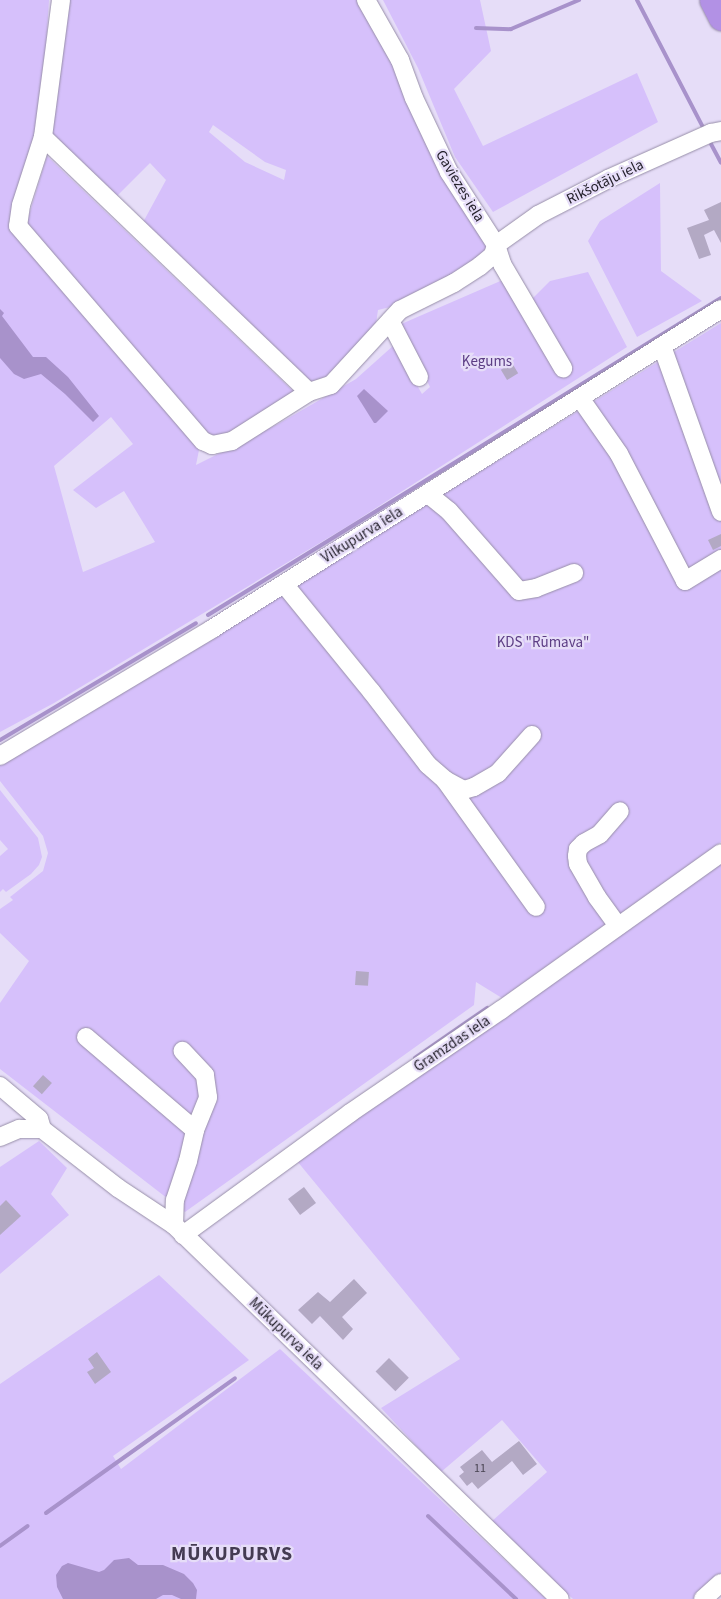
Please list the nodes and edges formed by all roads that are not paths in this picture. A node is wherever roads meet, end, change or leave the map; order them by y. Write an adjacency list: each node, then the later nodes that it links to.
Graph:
1 (61, 0): 6 (street)
2 (366, 0): 7 (street, Gaviezes iela)
3 (712, 0): 4 (highway)
4 (721, 18)
5 (721, 131): 7 (street, Rikšotāju iela)
6 (43, 137): 13 (street); 13 (street, Rikšotāju iela)
7 (496, 245): 9 (street, Rikšotāju iela); 11 (street, Gaviezes iela)
8 (721, 309): 10 (street, Vilkupurva iela)
9 (390, 321): 12 (street); 13 (street, Rikšotāju iela)
10 (662, 346): 14 (street, Vilkupurva iela); 16 (street)
11 (563, 368)
12 (419, 377)
13 (309, 392)
14 (580, 398): 15 (street, Vilkupurva iela); 17 (street)
15 (428, 494): 18 (street); 19 (street, Vilkupurva iela)
16 (721, 512)
17 (721, 559)
18 (574, 574)
19 (284, 584): 21 (street, Vilkupurva iela); 22 (street)
20 (532, 735): 22 (street)
21 (0, 756)
22 (445, 780): 25 (street)
23 (620, 811): 26 (street)
24 (721, 853): 26 (street, Gramzdas iela)
25 (536, 907)
26 (618, 926): 33 (street, Gramzdas iela)
27 (86, 1037): 31 (street)
28 (183, 1051): 31 (street)
29 (0, 1086): 30 (street, Mūkupurva iela)
30 (42, 1130): 32 (street); 33 (street, Mūkupurva iela)
31 (196, 1130): 33 (street)
32 (0, 1137)
33 (179, 1230): 35 (street, Mūkupurva iela)
34 (721, 1583): 36 (street)
35 (560, 1599)
36 (703, 1599)

